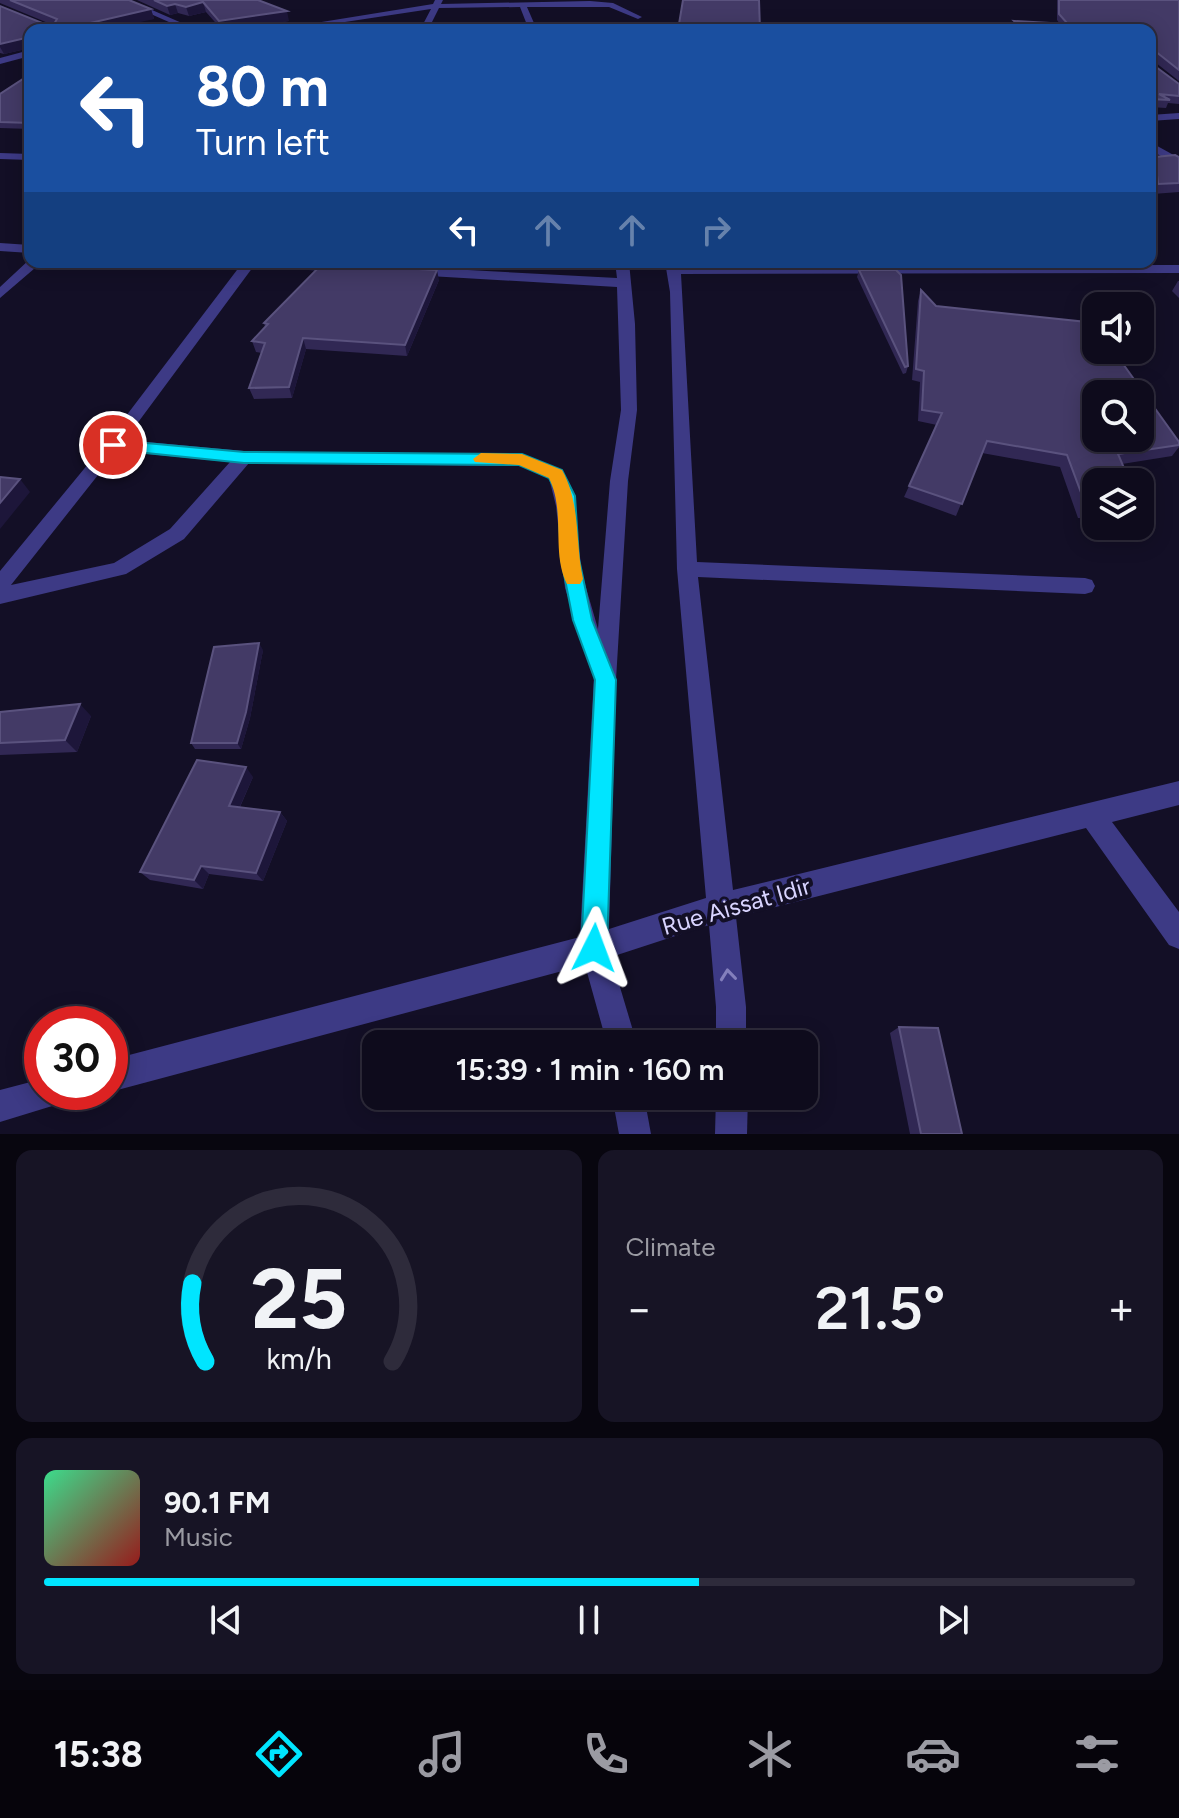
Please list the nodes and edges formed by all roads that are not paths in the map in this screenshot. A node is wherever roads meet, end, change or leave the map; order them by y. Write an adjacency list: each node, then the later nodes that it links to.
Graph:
1 (123, 0): 5 (street)
2 (437, 3): 3 (street); 4 (street); 8 (street)
3 (522, 3): 9 (street); 10 (street)
4 (346, 18): 6 (street); 7 (street)
5 (180, 24)
6 (311, 24)
7 (340, 24)
8 (427, 24)
9 (531, 24)
10 (639, 24)
11 (24, 55): 12 (street)
12 (0, 61)
13 (1179, 116): 14 (street)
14 (1156, 118)
15 (1156, 149): 18 (street)
16 (0, 156): 17 (street)
17 (24, 157)
18 (1179, 163)
19 (0, 247): 20 (street)
20 (24, 249)
21 (28, 268): 31 (street)
22 (246, 268): 32 (street)
23 (343, 268): 26 (street)
24 (673, 268): 34 (street)
25 (1007, 268): 27 (street)
26 (359, 269)
27 (1174, 269): 30 (street)
28 (390, 270): 29 (street)
29 (623, 272): 38 (street)
30 (1179, 280)
31 (0, 294)
32 (113, 445): 33 (street); 35 (street)
33 (244, 457): 37 (street); 38 (street)
34 (687, 569): 36 (street); 41 (street)
35 (0, 585)
36 (1085, 586)
37 (0, 596)
38 (605, 680): 43 (street)
39 (1179, 793): 40 (street, Rue Aissat Idir)
40 (1091, 814): 41 (street, Rue Aissat Idir); 42 (street)
41 (721, 907): 43 (street, Rue Aissat Idir); 45 (street, one-way to 41)
42 (1179, 935)
43 (594, 948): 44 (street); 46 (street, Rue Aissat Idir)
44 (618, 1030)
45 (731, 1030)
46 (128, 1071)
47 (24, 1099): 48 (street)
48 (0, 1106)
49 (631, 1110): 51 (street)
50 (732, 1110): 52 (street)
51 (635, 1134)
52 (731, 1134)

